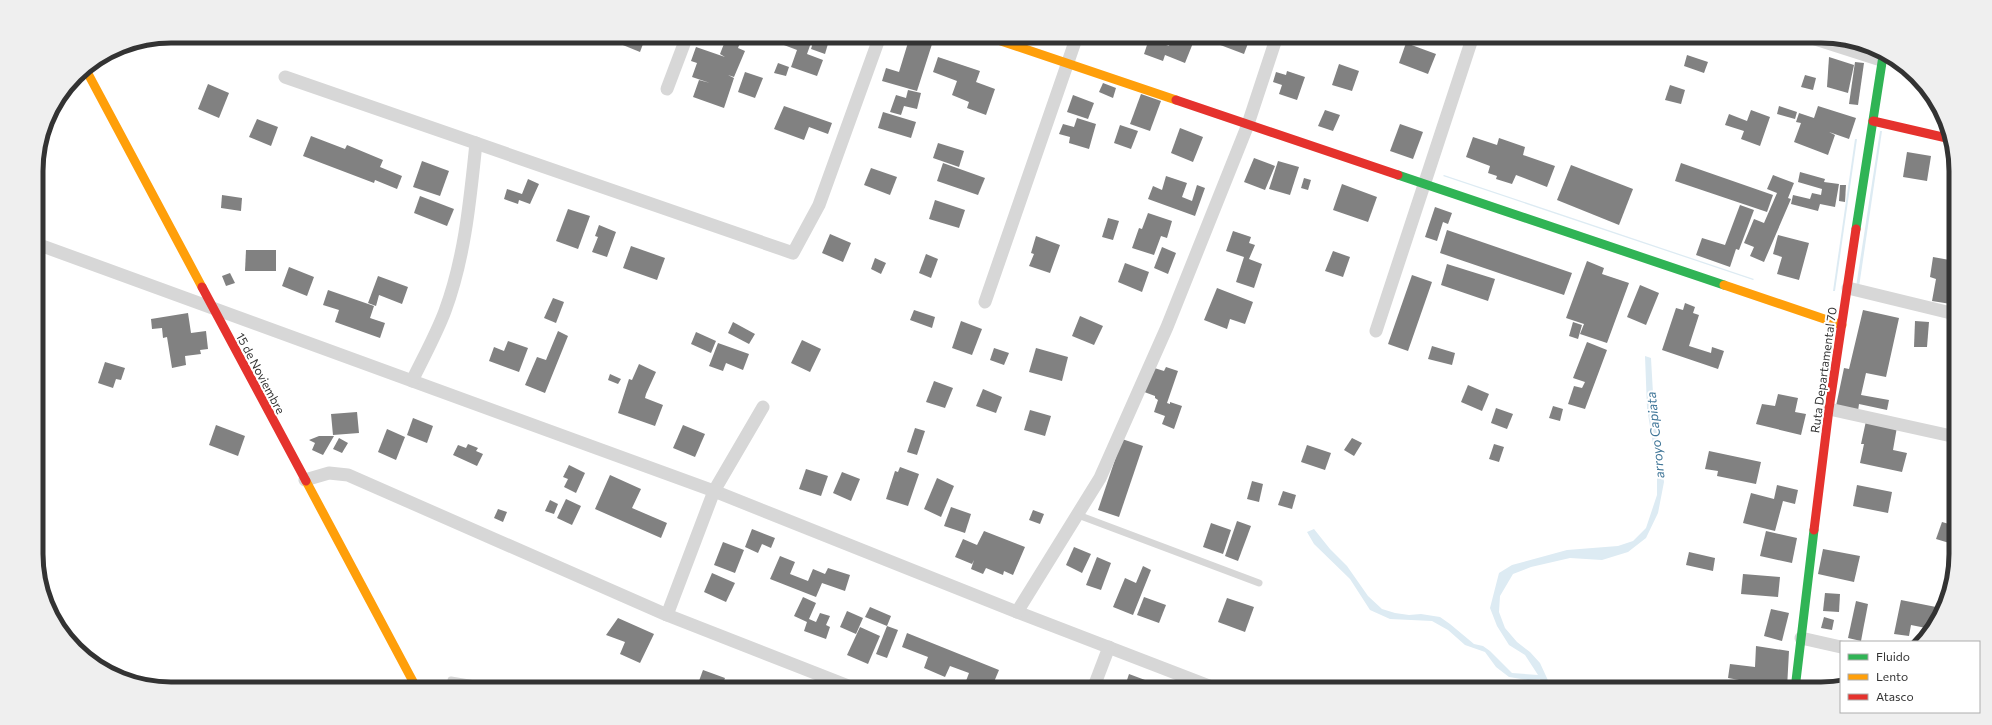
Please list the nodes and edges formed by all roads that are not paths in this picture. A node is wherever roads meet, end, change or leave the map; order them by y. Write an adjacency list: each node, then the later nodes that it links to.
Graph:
1 (684, 43): 13 (street)
2 (877, 43): 17 (street)
3 (1007, 43): 10 (street)
4 (1075, 43): 10 (street)
5 (1275, 43): 15 (street)
6 (1471, 43): 18 (street)
7 (1830, 43): 8 (street)
8 (1880, 58)
9 (1882, 58): 14 (street, Ruta Departamental 70)
10 (1068, 63): 15 (street); 21 (street)
11 (88, 74): 22 (street, 15 de Noviembre)
12 (285, 77): 17 (street)
13 (667, 89)
14 (1874, 121): 16 (street); 20 (street, Ruta Departamental 70)
15 (1248, 124): 18 (street); 32 (street)
16 (1945, 138)
17 (476, 143): 26 (street)
18 (1424, 184): 24 (street); 25 (street)
19 (43, 246): 22 (street)
20 (1848, 288): 23 (street); 24 (street, Ruta Departamental 70)
21 (985, 302)
22 (212, 307): 26 (street); 30 (street, 15 de Noviembre)
23 (1949, 313)
24 (1842, 325): 28 (street, Ruta Departamental 70)
25 (1376, 331)
26 (412, 381): 31 (street)
27 (763, 407): 31 (street)
28 (1828, 409): 29 (street); 36 (street, Ruta Departamental 70)
29 (1949, 435)
30 (305, 480): 35 (street); 40 (street, 15 de Noviembre)
31 (714, 491): 34 (street); 35 (street)
32 (1078, 515): 33 (lane); 34 (street)
33 (1259, 583)
34 (1017, 612): 37 (street)
35 (667, 615): 42 (street)
36 (1801, 638): 38 (street); 45 (street, Ruta Departamental 70)
37 (1108, 647): 43 (street); 44 (street)
38 (1840, 647)
39 (451, 680): 41 (lane)
40 (413, 682)
41 (463, 682)
42 (838, 682)
43 (1096, 682)
44 (1199, 682)
45 (1796, 682)

